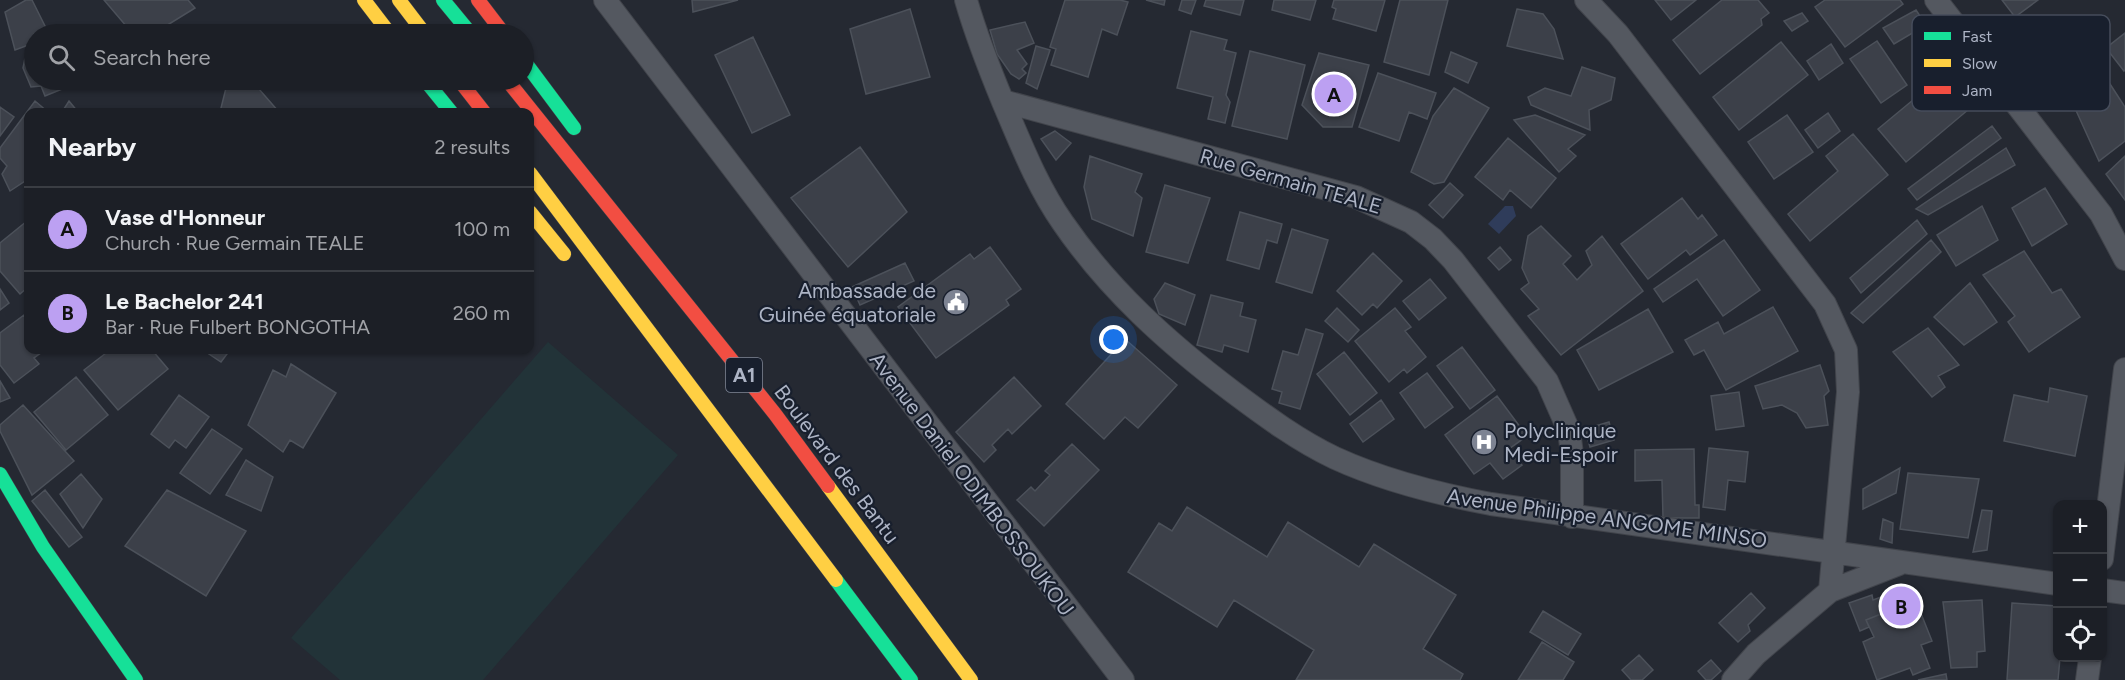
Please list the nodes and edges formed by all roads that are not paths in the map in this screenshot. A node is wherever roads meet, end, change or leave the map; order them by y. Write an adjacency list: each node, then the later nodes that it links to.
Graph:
1 (364, 0): 11 (main road)
2 (399, 0): 12 (main road)
3 (443, 0): 13 (main road)
4 (478, 0): 14 (main road)
5 (605, 0): 9 (street, Avenue Daniel ODIMBOSSOUKOU)
6 (966, 0): 19 (street, Avenue Philippe ANGOME MINSO)
7 (1586, 0): 37 (street)
8 (1936, 0): 10 (street)
9 (624, 11): 48 (street, Avenue Daniel ODIMBOSSOUKOU)
10 (1948, 15)
11 (382, 24)
12 (417, 24)
13 (463, 24)
14 (496, 24)
15 (534, 75): 25 (main road)
16 (433, 90): 20 (main road)
17 (467, 90): 21 (main road)
18 (515, 90): 22 (main road, Boulevard des Bantu / A1)
19 (1003, 101): 36 (street, Avenue Philippe ANGOME MINSO); 36 (street, Rue Germain TEALE)
20 (448, 108)
21 (481, 108)
22 (529, 108)
23 (2022, 111): 28 (street)
24 (534, 114): 33 (main road, Boulevard des Bantu / A1)
25 (582, 140)
26 (534, 178): 34 (main road, A1)
27 (534, 217): 29 (main road)
28 (2125, 256)
29 (575, 267)
30 (725, 329): 33 (main road)
31 (651, 358): 34 (main road)
32 (2125, 369): 38 (street)
33 (775, 414): 47 (main road, Boulevard des Bantu / A1)
34 (736, 446): 46 (main road, A1)
35 (0, 474): 45 (main road)
36 (1572, 518): 37 (street, Avenue Philippe ANGOME MINSO)
37 (1832, 550): 39 (street, Avenue Philippe ANGOME MINSO); 41 (street)
38 (2104, 554)
39 (1903, 563): 40 (street, Avenue Philippe ANGOME MINSO); 41 (street)
40 (2053, 583)
41 (1830, 591): 49 (street)
42 (2107, 591): 43 (street)
43 (2125, 593)
44 (2089, 662): 50 (street)
45 (136, 680)
46 (911, 680)
47 (970, 680)
48 (1123, 680)
49 (1733, 680)
50 (2087, 680)

